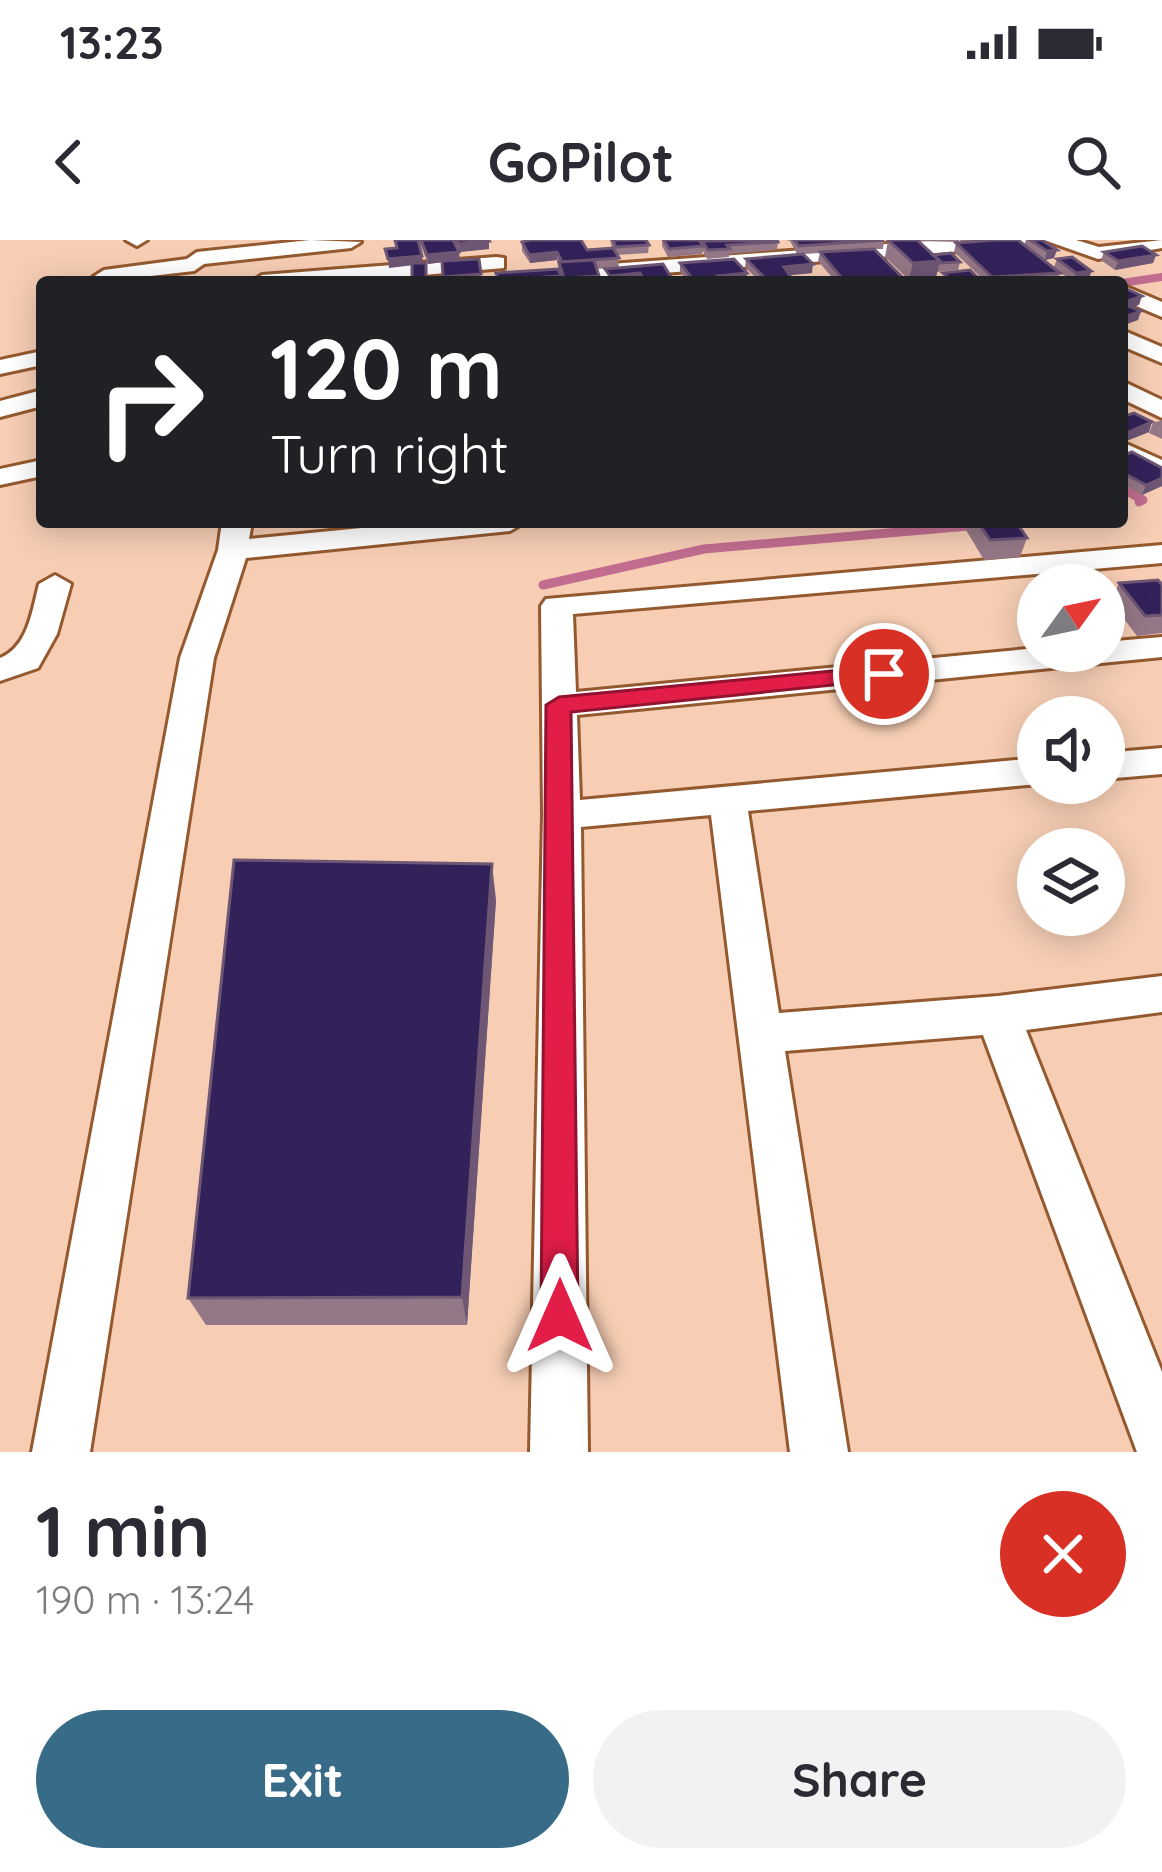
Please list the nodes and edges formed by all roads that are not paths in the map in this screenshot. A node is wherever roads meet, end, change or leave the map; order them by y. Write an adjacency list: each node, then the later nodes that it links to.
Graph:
1 (650, 240): 14 (street)
2 (1030, 240): 5 (street)
3 (1054, 240): 7 (street)
4 (352, 242): 9 (street)
5 (1014, 242): 6 (street); 12 (street)
6 (943, 246): 8 (street); 13 (street)
7 (1155, 248)
8 (792, 251): 11 (street); 19 (street)
9 (196, 261): 15 (street)
10 (494, 262): 16 (street)
11 (733, 262): 14 (street); 18 (street)
12 (1047, 268)
13 (967, 270)
14 (675, 274): 17 (street)
15 (115, 276)
16 (370, 276)
17 (599, 276)
18 (746, 276)
19 (822, 276)
20 (1128, 295): 21 (street)
21 (1162, 310)
22 (1128, 340): 23 (street)
23 (1162, 356)
24 (36, 359): 25 (street)
25 (0, 367)
26 (1128, 392): 29 (street)
27 (36, 400): 28 (street)
28 (0, 409)
29 (1162, 410)
30 (1128, 453): 32 (street)
31 (36, 469): 33 (street)
32 (1162, 472)
33 (0, 477)
34 (1128, 527): 37 (street)
35 (392, 528): 36 (street)
36 (235, 536): 51 (street)
37 (1161, 555): 41 (street)
38 (55, 584): 40 (street)
39 (1162, 647): 41 (street)
40 (0, 670)
41 (559, 705): 46 (street)
42 (1162, 761): 43 (street)
43 (1125, 764)
44 (1017, 773): 45 (street)
45 (728, 803): 46 (street); 49 (street)
46 (562, 815): 52 (street)
47 (1162, 994): 48 (street)
48 (998, 1015): 49 (street); 50 (street)
49 (760, 1030): 53 (street)
50 (1162, 1444)
51 (61, 1452)
52 (560, 1452)
53 (819, 1452)

